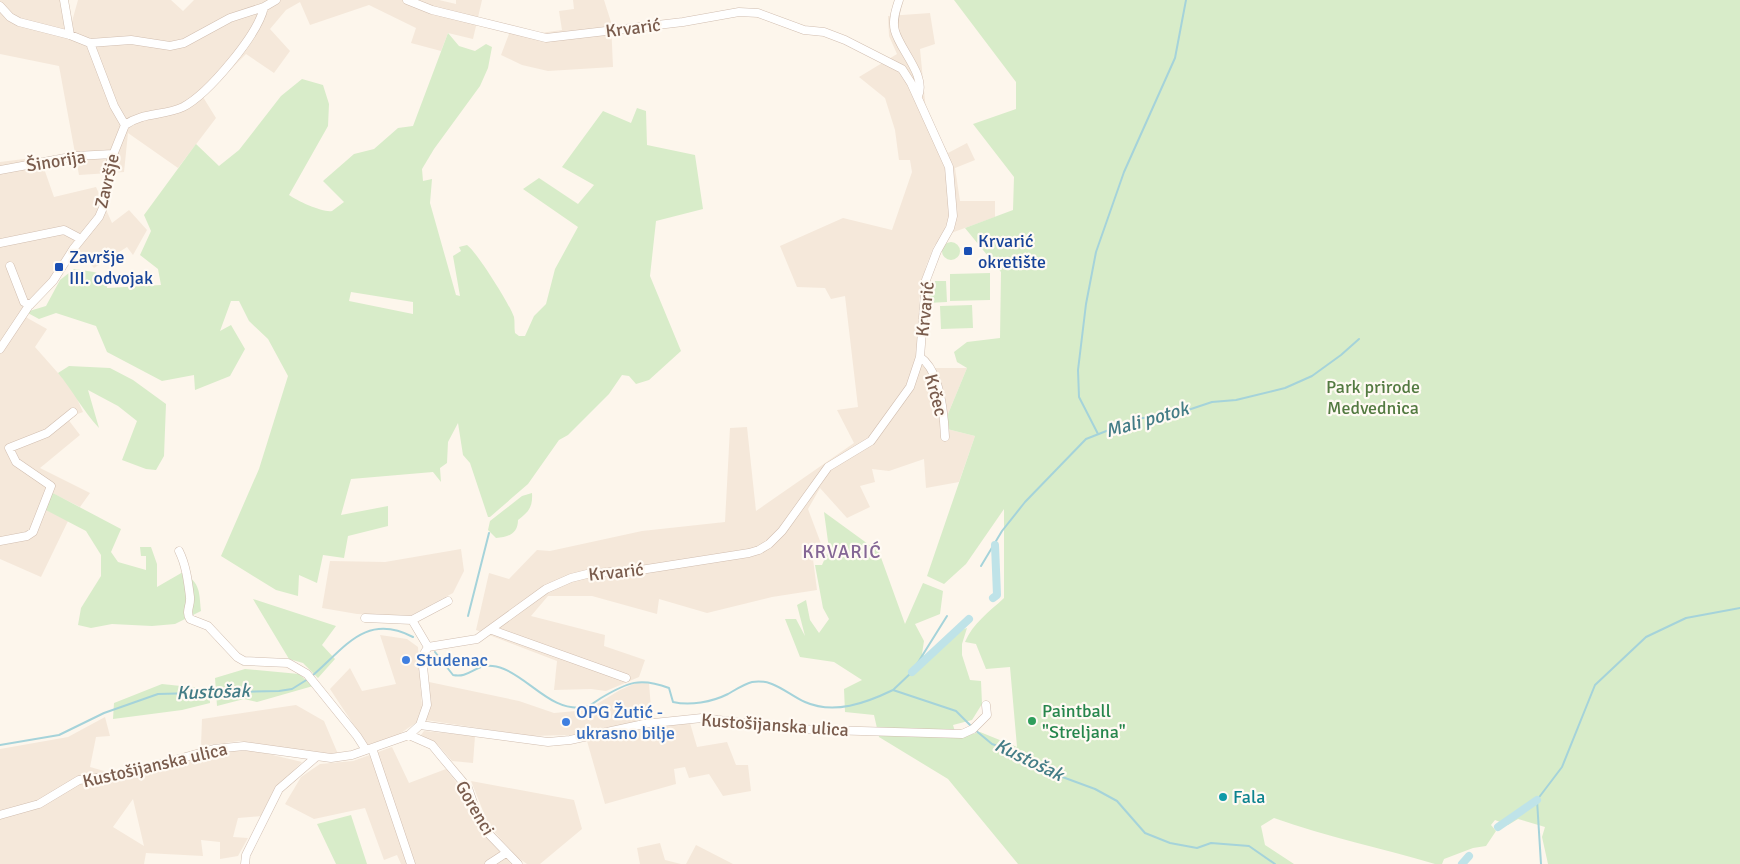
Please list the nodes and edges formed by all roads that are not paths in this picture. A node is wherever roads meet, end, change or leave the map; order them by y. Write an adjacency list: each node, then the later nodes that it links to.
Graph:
1 (64, 0): 7 (street)
2 (276, 0): 6 (street)
3 (407, 0): 9 (street, Krvarić)
4 (899, 0): 9 (street)
5 (0, 6): 7 (street)
6 (264, 7): 8 (street); 10 (street)
7 (70, 35): 8 (street)
8 (90, 43): 10 (street)
9 (918, 96): 18 (street, Krvarić)
10 (124, 125): 11 (street, Završje)
11 (113, 154): 12 (street, Šinorija); 13 (street, Završje)
12 (0, 170)
13 (81, 239): 14 (street); 16 (street, Završje)
14 (0, 243)
15 (10, 266): 16 (street)
16 (30, 305): 17 (street, Završje)
17 (0, 349)
18 (920, 357): 20 (street, Krčec); 26 (street, Krvarić)
19 (72, 412): 21 (street)
20 (945, 437)
21 (0, 541)
22 (179, 550): 32 (street)
23 (448, 601): 25 (street)
24 (365, 618): 25 (street)
25 (412, 620): 27 (street)
26 (492, 630): 27 (street, Krvarić); 28 (street)
27 (428, 646): 30 (street)
28 (626, 678)
29 (986, 706): 30 (street, Kustošijanska ulica)
30 (420, 726): 31 (street, Kustošijanska ulica)
31 (409, 735): 32 (street, Kustošijanska ulica); 35 (street, Gorenci)
32 (369, 749): 33 (street, Kustošijanska ulica); 37 (street)
33 (316, 757): 34 (street, Kustošijanska ulica); 36 (street)
34 (0, 815)
35 (506, 853): 38 (street); 39 (street, Gorenci)
36 (245, 864)
37 (411, 864)
38 (489, 864)
39 (518, 864)

